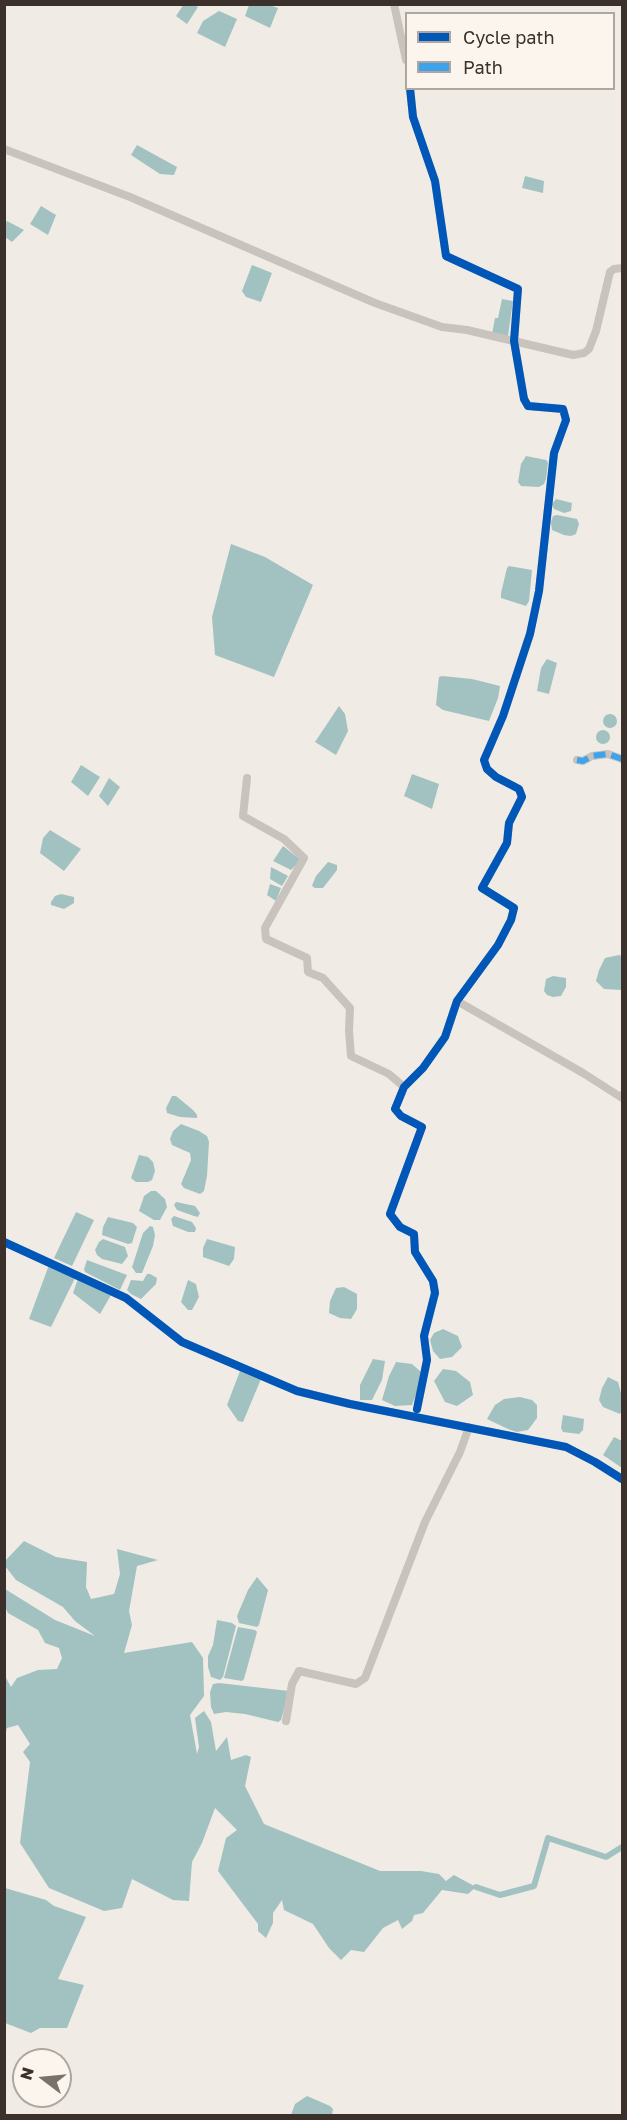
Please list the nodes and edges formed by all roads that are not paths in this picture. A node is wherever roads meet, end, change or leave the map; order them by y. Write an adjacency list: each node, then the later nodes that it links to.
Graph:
1 (394, 4): 2 (street)
2 (405, 55)
3 (410, 90): 6 (street)
4 (4, 149): 6 (street)
5 (622, 268): 6 (street)
6 (514, 341): 10 (street)
7 (622, 759): 8 (street)
8 (577, 760)
9 (247, 778): 11 (street)
10 (457, 1001): 11 (street); 12 (street)
11 (404, 1087): 14 (street)
12 (622, 1097)
13 (4, 1242): 15 (street)
14 (417, 1409)
15 (469, 1427): 16 (street); 17 (street)
16 (622, 1479)
17 (286, 1721)

